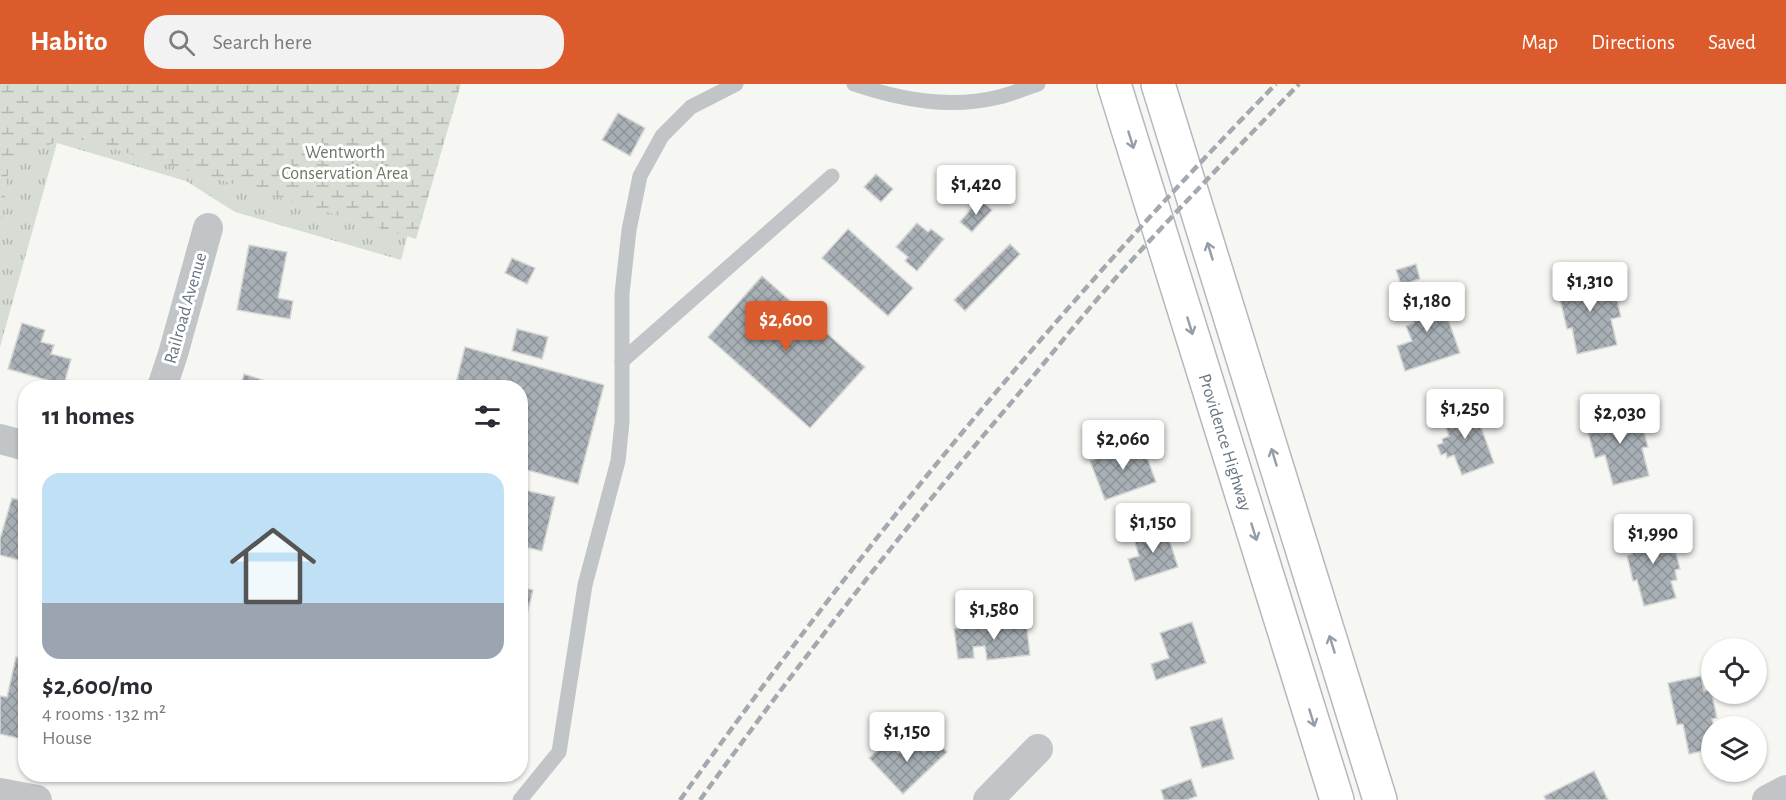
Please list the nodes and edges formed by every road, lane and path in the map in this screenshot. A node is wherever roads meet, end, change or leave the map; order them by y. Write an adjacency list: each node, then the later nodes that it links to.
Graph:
1 (736, 84): 8 (lane)
2 (854, 84): 3 (lane)
3 (1038, 84)
4 (1114, 84): 18 (main road, Providence Highway, one-way to 18)
5 (1158, 84): 19 (main road, one-way to 5)
6 (832, 176): 8 (lane)
7 (208, 228): 9 (street, Railroad Avenue)
8 (622, 361): 16 (lane)
9 (164, 380)
10 (0, 438): 11 (street)
11 (18, 444)
12 (1038, 749): 17 (street)
13 (1786, 790): 20 (street)
14 (0, 793): 15 (street)
15 (37, 800)
16 (520, 800)
17 (988, 800)
18 (1337, 800)
19 (1380, 800)
20 (1767, 800)

